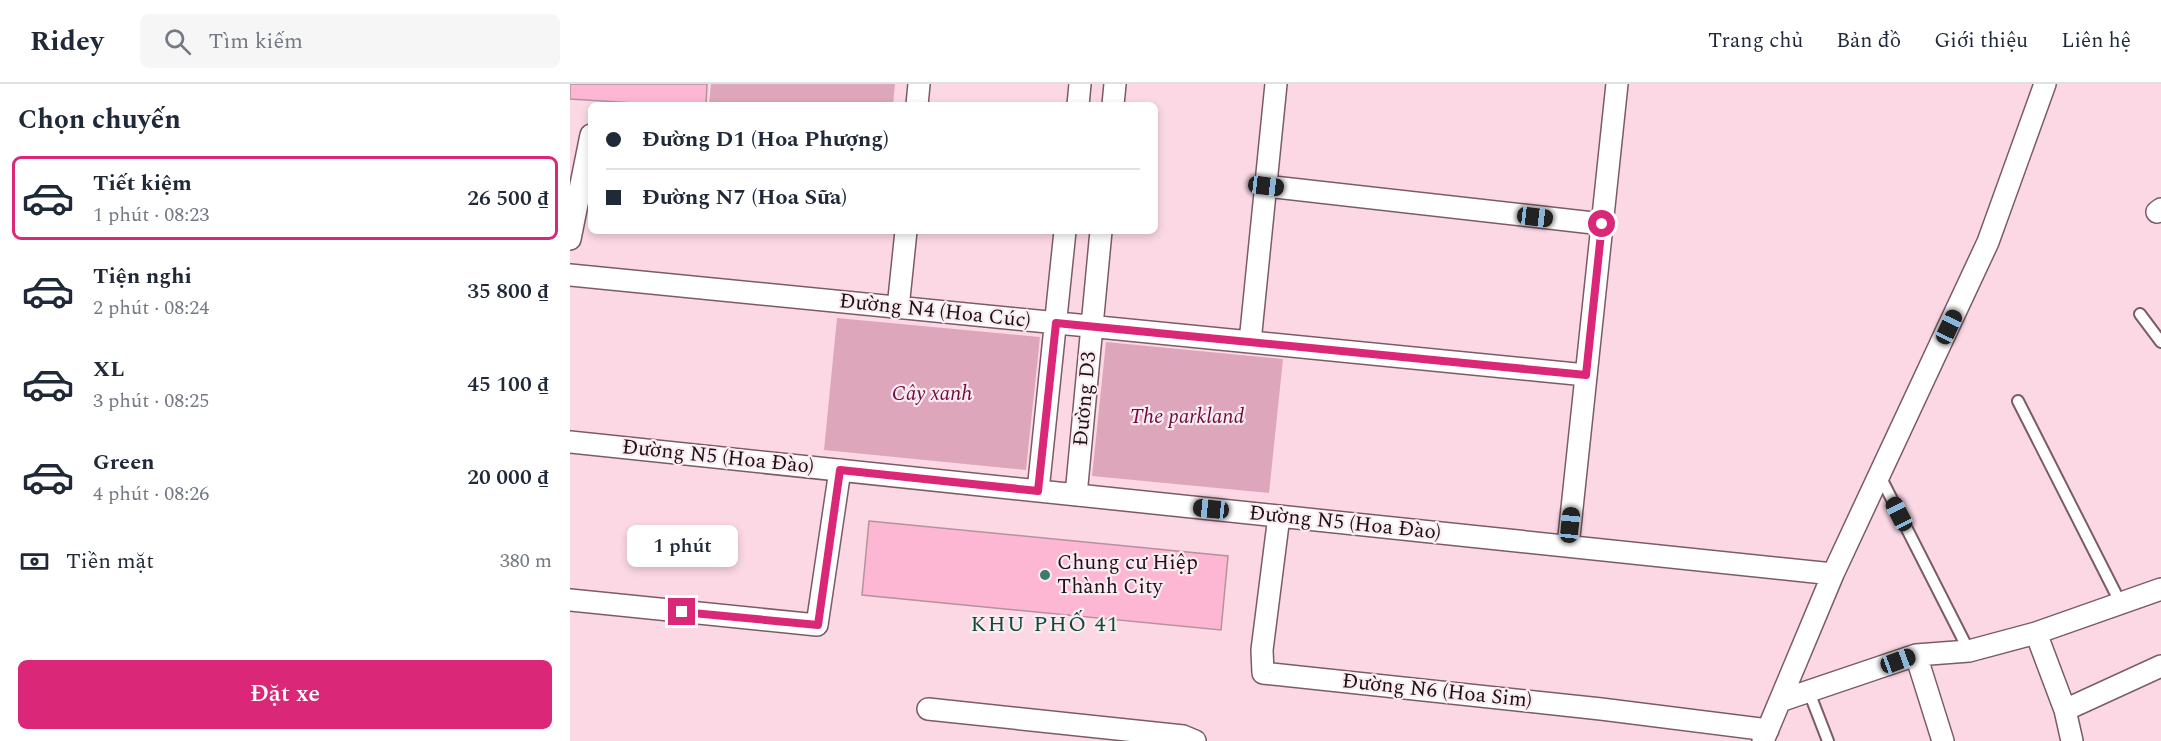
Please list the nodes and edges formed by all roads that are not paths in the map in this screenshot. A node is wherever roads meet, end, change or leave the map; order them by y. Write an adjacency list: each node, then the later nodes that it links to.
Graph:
1 (920, 84): 7 (street)
2 (1080, 84): 8 (street)
3 (1115, 84): 9 (street)
4 (1276, 84): 11 (street)
5 (1617, 84): 12 (street)
6 (2045, 84): 28 (street)
7 (917, 102)
8 (1078, 102)
9 (1113, 102)
10 (588, 150): 16 (street)
11 (1266, 186): 12 (street); 22 (street)
12 (1602, 224): 24 (street)
13 (906, 234): 18 (street)
14 (1065, 234): 20 (street, Đường D3)
15 (1101, 234): 21 (street, Đường D3)
16 (570, 239)
17 (570, 275): 18 (street, Đường N4 (Hoa Cúc))
18 (898, 308): 20 (street, Đường N4 (Hoa Cúc))
19 (2140, 314): 23 (lane)
20 (1056, 323): 21 (street, Đường N4 (Hoa Cúc)); 29 (street, Đường D3)
21 (1092, 327): 22 (street, Đường N4 (Hoa Cúc)); 30 (street, Đường D3)
22 (1250, 342): 24 (street, Đường N4 (Hoa Cúc))
23 (2161, 342)
24 (1586, 375): 32 (street)
25 (2019, 401): 36 (lane)
26 (570, 442): 27 (street, Đường N5 (Hoa Đào))
27 (840, 470): 29 (street, Đường N5 (Hoa Đào)); 35 (street)
28 (1880, 476): 33 (street); 38 (lane)
29 (1038, 491): 30 (street, Đường N5 (Hoa Đào))
30 (1076, 495): 31 (street, Đường N5 (Hoa Đào))
31 (1279, 516): 32 (street, Đường N5 (Hoa Đào)); 45 (street, Đường N6 (Hoa Sim))
32 (1568, 546): 33 (street, Đường N5 (Hoa Đào))
33 (1833, 574): 42 (street)
34 (2161, 589): 36 (street)
35 (570, 600)
36 (2121, 604): 37 (street)
37 (2036, 633): 38 (street); 44 (street)
38 (1969, 651): 39 (street)
39 (1916, 654): 41 (street); 48 (street)
40 (2161, 666): 44 (street)
41 (1809, 692): 42 (street); 47 (lane)
42 (1780, 701): 45 (street)
43 (928, 709): 46 (street)
44 (2065, 710): 49 (street)
45 (1766, 735)
46 (1195, 741)
47 (1828, 741)
48 (1943, 741)
49 (2072, 741)

